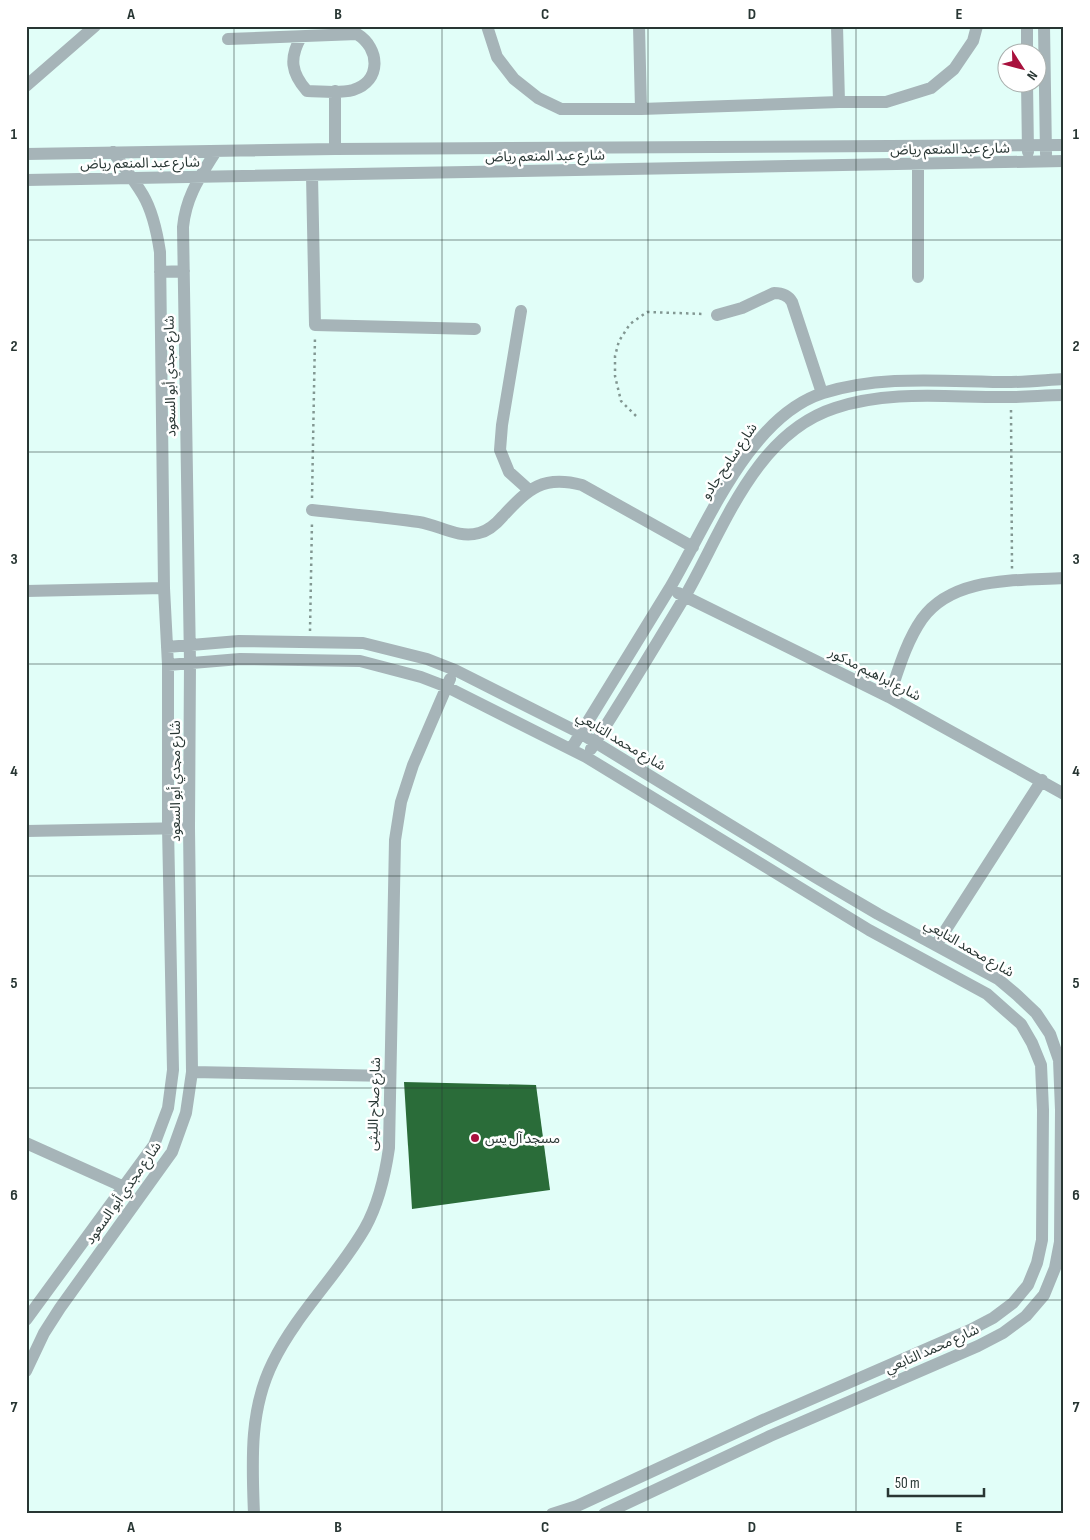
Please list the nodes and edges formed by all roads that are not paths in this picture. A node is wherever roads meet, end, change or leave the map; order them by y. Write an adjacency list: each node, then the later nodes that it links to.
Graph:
1 (95, 26): 11 (street)
2 (488, 26): 15 (street)
3 (638, 26): 15 (street)
4 (837, 26): 14 (street)
5 (977, 26): 14 (street)
6 (1026, 26): 10 (street)
7 (1044, 26): 18 (street)
8 (301, 37): 9 (street); 12 (street); 12 (street)
9 (228, 39)
10 (1027, 42)
11 (26, 86)
12 (335, 91): 19 (street)
13 (1027, 92): 17 (street)
14 (839, 102): 15 (street)
15 (641, 109)
16 (1064, 145): 18 (street, شارع عبد المنعم رياض)
17 (1028, 146): 18 (street, شارع عبد المنعم رياض); 19 (street, شارع عبد المنعم رياض); 24 (street)
18 (1046, 146): 25 (street)
19 (335, 149): 20 (street, شارع عبد المنعم رياض)
20 (216, 151): 21 (street, شارع عبد المنعم رياض); 28 (street, شارع مجدي أبو السعود)
21 (113, 152): 22 (street, شارع عبد المنعم رياض); 29 (street, شارع مجدي أبو السعود)
22 (26, 154)
23 (1064, 161): 25 (street, شارع عبد المنعم رياض)
24 (1029, 162): 25 (street, شارع عبد المنعم رياض); 26 (street, شارع عبد المنعم رياض)
25 (1046, 162)
26 (918, 165): 27 (street, شارع عبد المنعم رياض); 33 (street)
27 (312, 175): 28 (street, شارع عبد المنعم رياض); 36 (street)
28 (199, 177): 29 (street, شارع عبد المنعم رياض); 31 (street, شارع مجدي أبو السعود)
29 (131, 178): 30 (street, شارع عبد المنعم رياض); 32 (street, شارع مجدي أبو السعود)
30 (26, 180)
31 (184, 271): 32 (street); 48 (street, شارع مجدي أبو السعود)
32 (160, 272): 44 (street, شارع مجدي أبو السعود)
33 (918, 277)
34 (521, 311): 40 (street)
35 (717, 314): 38 (street)
36 (475, 329)
37 (1064, 379): 38 (street, شارع سامح جادو)
38 (822, 393): 42 (street, شارع سامح جادو)
39 (1064, 394): 47 (street, شارع سامح جادو)
40 (529, 490): 41 (street); 42 (street)
41 (312, 510)
42 (693, 547): 45 (street, شارع سامح جادو)
43 (1064, 578): 54 (street)
44 (164, 588): 46 (street); 49 (street, شارع مجدي أبو السعود)
45 (669, 589): 47 (street, شارع ابراهيم مدكور); 55 (street, شارع سامح جادو)
46 (26, 591)
47 (685, 596): 54 (street, شارع ابراهيم مدكور); 56 (street, شارع سامح جادو)
48 (190, 644): 49 (street, شارع محمد التابعي); 50 (street, شارع مجدي أبو السعود); 52 (street, شارع محمد التابعي)
49 (167, 647): 51 (street, شارع مجدي أبو السعود)
50 (190, 662): 51 (street, شارع محمد التابعي); 53 (street, شارع محمد التابعي); 62 (street, شارع مجدي أبو السعود)
51 (168, 665): 61 (street, شارع مجدي أبو السعود)
52 (455, 670): 53 (street, شارع صلاح الليثى); 55 (street, شارع محمد التابعي)
53 (447, 687): 57 (street, شارع محمد التابعي); 68 (street, شارع صلاح الليثى)
54 (889, 697): 59 (street, شارع ابراهيم مدكور)
55 (580, 733): 56 (street, شارع محمد التابعي); 57 (street, شارع سامح جادو)
56 (596, 742): 58 (street, شارع سامح جادو); 64 (street, شارع محمد التابعي)
57 (571, 748): 58 (street, شارع محمد التابعي)
58 (586, 757): 65 (street, شارع محمد التابعي)
59 (1042, 780): 60 (street, شارع ابراهيم مدكور); 66 (street)
60 (1064, 794)
61 (168, 828): 62 (street); 63 (street); 70 (street, شارع مجدي أبو السعود)
62 (189, 828): 67 (street, شارع مجدي أبو السعود)
63 (26, 831)
64 (878, 914): 65 (street); 66 (street, شارع محمد التابعي)
65 (869, 930): 72 (street, شارع محمد التابعي)
66 (936, 945): 71 (street, شارع محمد التابعي)
67 (192, 1072): 68 (street); 74 (street, شارع مجدي أبو السعود)
68 (390, 1076): 75 (street, شارع صلاح الليثى)
69 (26, 1143): 70 (street)
70 (124, 1186): 73 (street, شارع مجدي أبو السعود)
71 (1063, 1210): 72 (street); 77 (street, شارع محمد التابعي)
72 (1042, 1212): 76 (street, شارع محمد التابعي)
73 (26, 1320)
74 (26, 1371)
75 (254, 1514)
76 (552, 1514)
77 (604, 1514)

